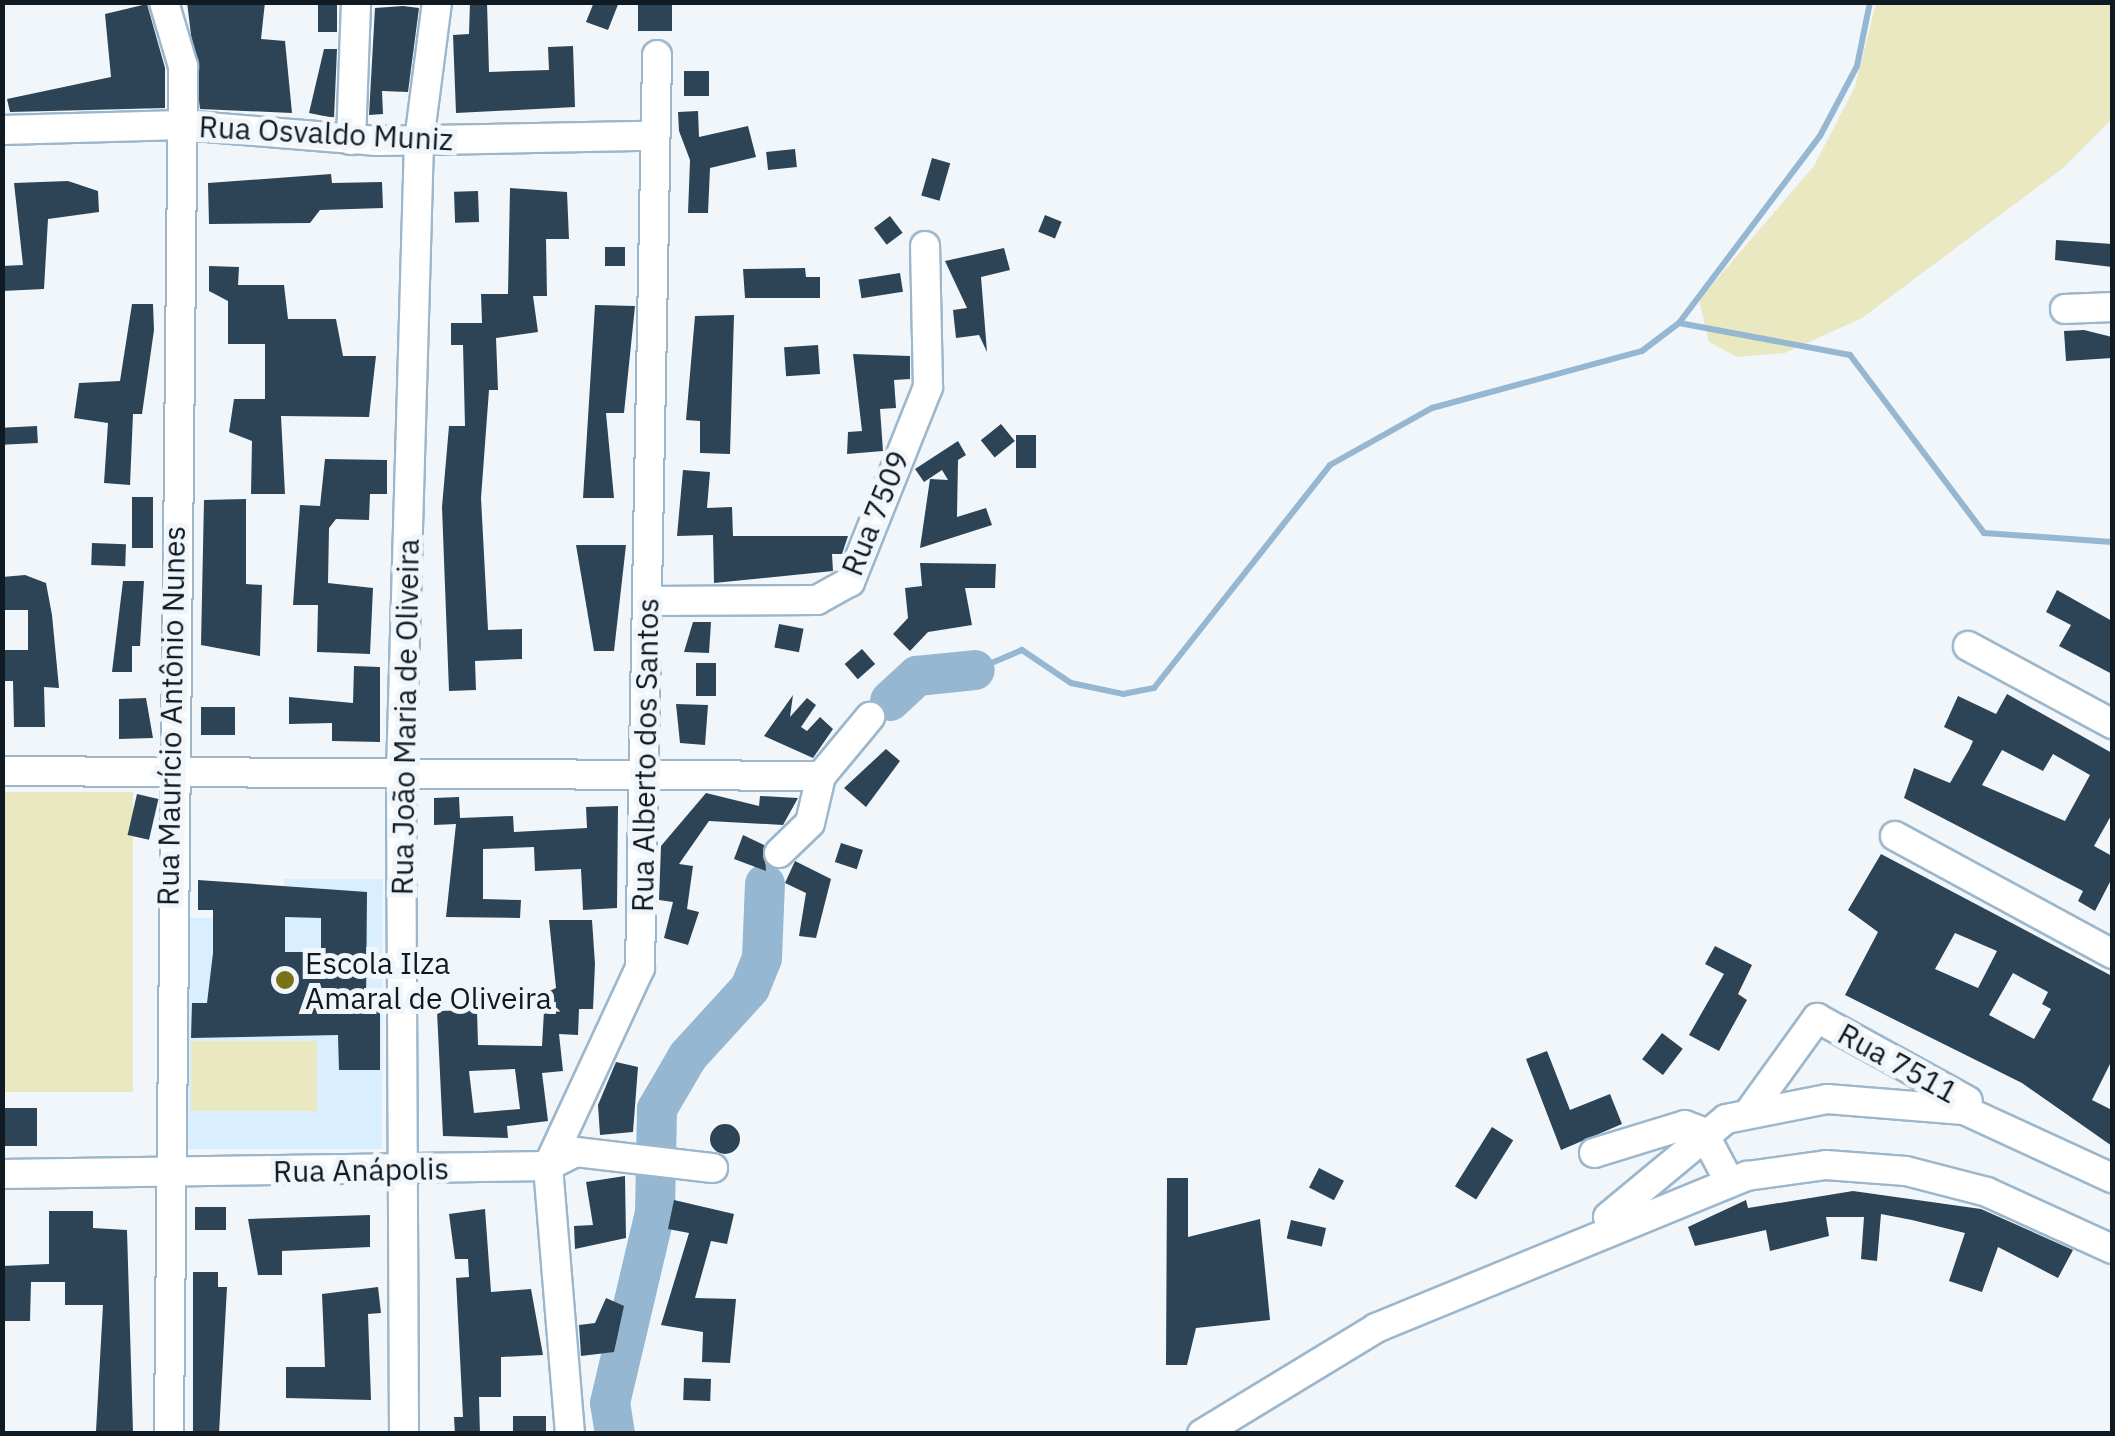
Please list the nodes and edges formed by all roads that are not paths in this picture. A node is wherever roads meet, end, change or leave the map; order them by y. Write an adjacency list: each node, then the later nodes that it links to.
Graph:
1 (164, 2): 5 (street, Rua Maurício Antônio Nunes)
2 (356, 2): 8 (street)
3 (437, 2): 9 (street, Rua João Maria de Oliveira)
4 (657, 55): 7 (street, Rua Alberto dos Santos)
5 (182, 125): 6 (street, Rua Osvaldo Muniz); 8 (street, Rua Osvaldo Muniz); 18 (street, Rua Maurício Antônio Nunes)
6 (2, 130)
7 (649, 136): 9 (street, Rua Osvaldo Muniz); 13 (street, Rua Alberto dos Santos)
8 (351, 140): 9 (street, Rua Osvaldo Muniz)
9 (419, 142): 19 (street, Rua João Maria de Oliveira)
10 (925, 246): 13 (street, Rua 7509)
11 (2112, 307): 12 (street)
12 (2065, 308)
13 (649, 601): 20 (street, Rua Alberto dos Santos)
14 (1968, 646): 16 (street)
15 (870, 718): 21 (street)
16 (2112, 724)
17 (2, 772): 18 (street)
18 (169, 772): 19 (street); 32 (street, Rua Maurício Antônio Nunes)
19 (401, 774): 20 (street); 31 (street, Rua João Maria de Oliveira)
20 (643, 775): 21 (street); 29 (street, Rua Alberto dos Santos)
21 (821, 776): 23 (street)
22 (1895, 836): 24 (street)
23 (780, 852)
24 (2112, 954)
25 (1750, 1110): 26 (street); 27 (street); 27 (street, Rua 7511)
26 (1703, 1132): 28 (street); 35 (street); 36 (street)
27 (2026, 1133): 34 (street)
28 (1594, 1152)
29 (548, 1166): 30 (street, Rua Anápolis); 31 (street, Rua Anápolis); 40 (street)
30 (713, 1168)
31 (403, 1169): 32 (street, Rua Anápolis); 39 (street, Rua João Maria de Oliveira)
32 (166, 1173): 33 (street, Rua Anápolis); 38 (street, Rua Maurício Antônio Nunes)
33 (2, 1174)
34 (2112, 1178)
35 (1729, 1181): 36 (street); 37 (street)
36 (1565, 1245): 41 (street)
37 (2112, 1249)
38 (169, 1434)
39 (404, 1434)
40 (570, 1434)
41 (1202, 1434)

